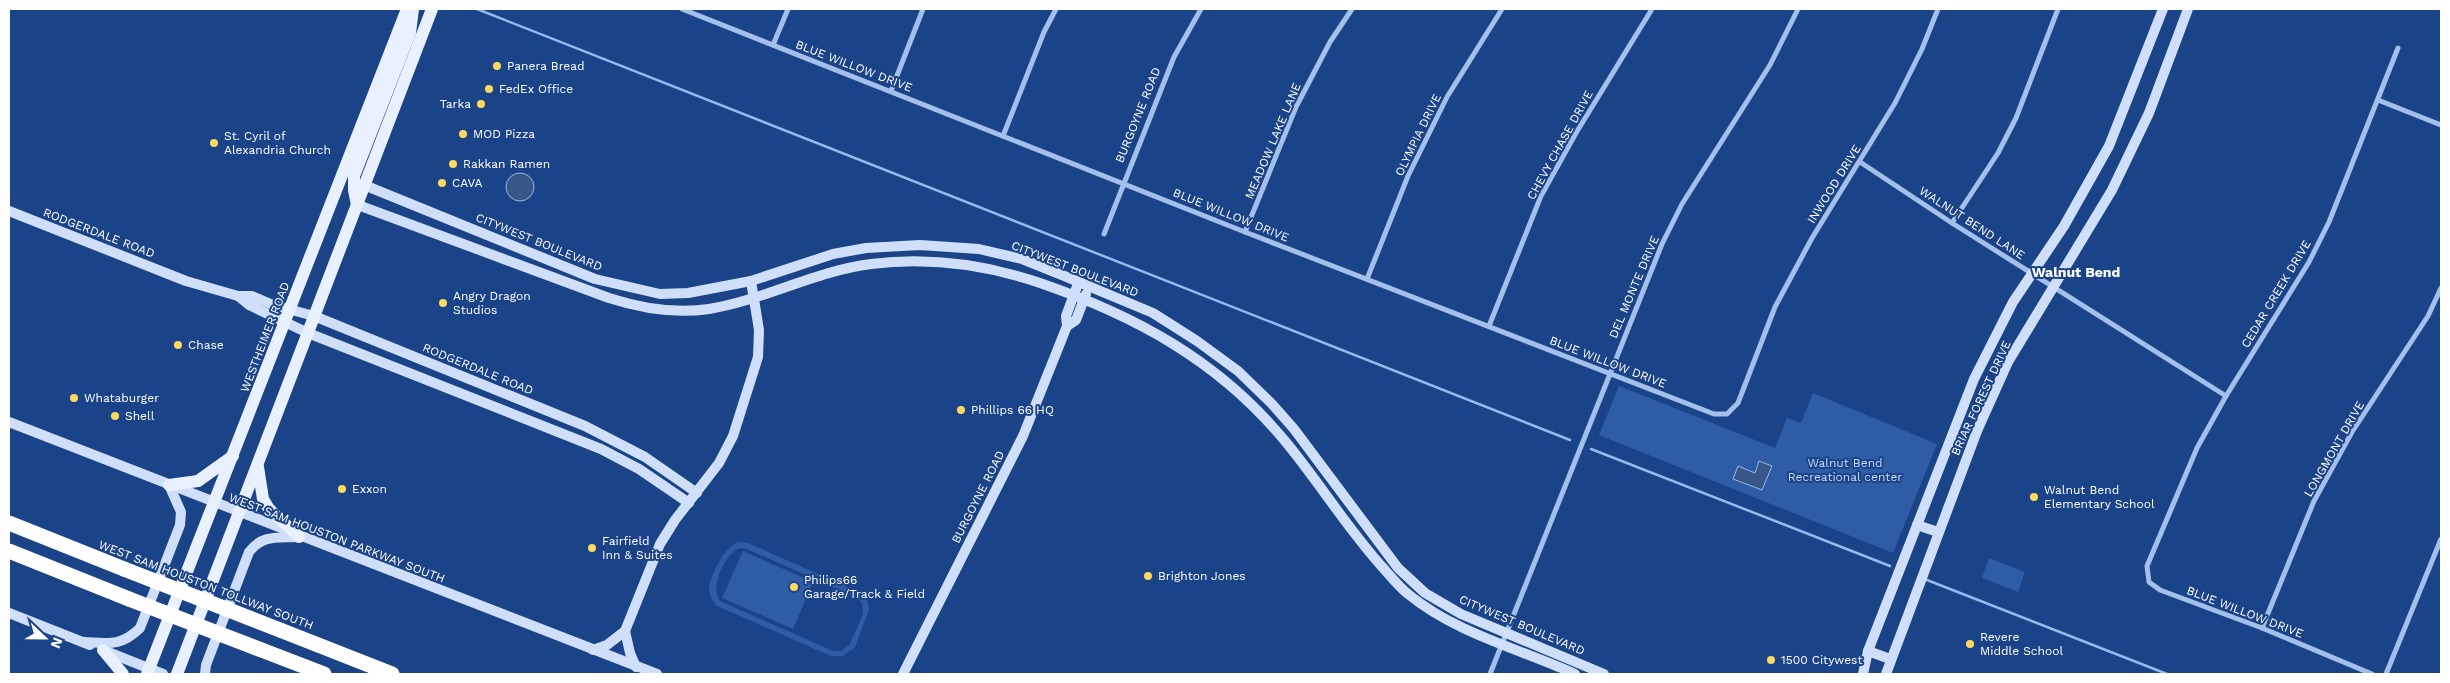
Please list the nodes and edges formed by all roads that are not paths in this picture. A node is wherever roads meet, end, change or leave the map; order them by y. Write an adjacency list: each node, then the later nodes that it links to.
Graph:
1 (408, 9): 42 (main road, WESTHEIMER ROAD)
2 (413, 9): 26 (main road)
3 (432, 9): 25 (main road)
4 (682, 9): 17 (street, BLUE WILLOW DRIVE)
5 (788, 9): 17 (street)
6 (923, 9): 19 (street)
7 (1056, 9): 22 (street)
8 (1202, 9): 24 (street, BURGOYNE ROAD)
9 (1352, 9): 29 (street, MEADOW LAKE LANE)
10 (1502, 9): 32 (street, OLYMPIA DRIVE)
11 (1652, 9): 46 (street, CHEVY CHASE DRIVE)
12 (1798, 9): 50 (street, DEL MONTE DRIVE)
13 (1938, 9): 23 (street, INWOOD DRIVE)
14 (2058, 9): 28 (street)
15 (2163, 9): 31 (street, BRIAR FOREST DRIVE)
16 (2188, 9): 36 (street, BRIAR FOREST DRIVE)
17 (774, 45): 19 (street, BLUE WILLOW DRIVE)
18 (2398, 48): 20 (street, CEDAR CREEK DRIVE)
19 (891, 90): 22 (street, BLUE WILLOW DRIVE)
20 (2378, 100): 21 (street); 52 (street, CEDAR CREEK DRIVE)
21 (2441, 125)
22 (1003, 136): 24 (street, BLUE WILLOW DRIVE)
23 (1860, 162): 28 (street, WALNUT BEND LANE); 49 (street, INWOOD DRIVE)
24 (1124, 183): 29 (street, BLUE WILLOW DRIVE); 30 (street, BURGOYNE ROAD)
25 (364, 185): 26 (main road); 33 (street, CITYWEST BOULEVARD)
26 (358, 205): 40 (street, CITYWEST BOULEVARD); 43 (main road)
27 (9, 211): 39 (street, RODGERDALE ROAD)
28 (1952, 223): 31 (street, WALNUT BEND LANE)
29 (1245, 232): 32 (street, BLUE WILLOW DRIVE)
30 (1104, 234)
31 (2033, 273): 36 (street, WALNUT BEND LANE); 64 (street, BRIAR FOREST DRIVE)
32 (1368, 279): 46 (street, BLUE WILLOW DRIVE)
33 (751, 281): 34 (street, CITYWEST BOULEVARD); 40 (street)
34 (1079, 282): 35 (street, CITYWEST BOULEVARD); 38 (street, BURGOYNE ROAD)
35 (1090, 286): 41 (street, BURGOYNE ROAD); 73 (street, CITYWEST BOULEVARD)
36 (2053, 286): 52 (street, WALNUT BEND LANE); 65 (street, BRIAR FOREST DRIVE)
37 (2441, 288): 71 (street, LONGMONT DRIVE)
38 (1073, 295): 40 (street, CITYWEST BOULEVARD); 41 (street, CITYWEST BOULEVARD); 45 (street, BURGOYNE ROAD)
39 (238, 296): 42 (street, RODGERDALE ROAD); 44 (street, RODGERDALE ROAD)
40 (755, 298): 59 (street)
41 (1084, 300): 45 (street, BURGOYNE ROAD); 75 (street, CITYWEST BOULEVARD)
42 (291, 310): 43 (street, RODGERDALE ROAD); 44 (main road, WESTHEIMER ROAD)
43 (314, 316): 47 (main road); 48 (street, RODGERDALE ROAD)
44 (287, 322): 47 (street, RODGERDALE ROAD); 56 (main road, WESTHEIMER ROAD)
45 (1067, 326): 89 (street, BURGOYNE ROAD)
46 (1489, 326): 50 (street, BLUE WILLOW DRIVE)
47 (308, 332): 51 (street, RODGERDALE ROAD); 57 (main road)
48 (447, 370): 51 (street); 53 (street, RODGERDALE ROAD)
49 (1751, 370): 50 (street, BLUE WILLOW DRIVE)
50 (1609, 373): 73 (street, DEL MONTE DRIVE)
51 (440, 386): 55 (street, RODGERDALE ROAD)
52 (2226, 396): 68 (street, CEDAR CREEK DRIVE)
53 (565, 416): 55 (street); 59 (street, RODGERDALE ROAD)
54 (9, 422): 58 (street, WEST SAM HOUSTON PARKWAY SOUTH)
55 (559, 431): 61 (street, RODGERDALE ROAD)
56 (233, 456): 58 (main road); 60 (main road, WESTHEIMER ROAD)
57 (258, 466): 62 (main road); 66 (main road)
58 (169, 486): 60 (street, WEST SAM HOUSTON PARKWAY SOUTH); 74 (street)
59 (697, 493): 61 (street)
60 (214, 503): 62 (street, WEST SAM HOUSTON PARKWAY SOUTH); 81 (main road, WESTHEIMER ROAD)
61 (689, 503): 72 (street)
62 (240, 513): 66 (street, WEST SAM HOUSTON PARKWAY SOUTH); 84 (main road)
63 (9, 523): 87 (highway, WEST SAM HOUSTON TOLLWAY SOUTH, bridge)
64 (1917, 525): 65 (street); 78 (street, BRIAR FOREST DRIVE)
65 (1938, 532): 79 (street, BRIAR FOREST DRIVE)
66 (299, 537): 77 (street, WEST SAM HOUSTON PARKWAY SOUTH); 85 (street)
67 (2441, 539): 96 (street)
68 (2157, 544): 71 (street, BLUE WILLOW DRIVE)
69 (9, 552): 86 (highway, bridge)
70 (9, 613): 74 (street)
71 (2262, 628): 95 (street, BLUE WILLOW DRIVE)
72 (624, 632): 77 (street); 80 (street)
73 (1507, 632): 75 (street, DEL MONTE DRIVE); 92 (street, CITYWEST BOULEVARD)
74 (84, 642): 76 (street)
75 (1501, 645): 90 (street, DEL MONTE DRIVE); 91 (street, CITYWEST BOULEVARD)
76 (103, 650): 81 (street); 82 (main road)
77 (593, 650): 80 (street, WEST SAM HOUSTON PARKWAY SOUTH)
78 (1868, 651): 79 (street); 93 (street, BRIAR FOREST DRIVE)
79 (1890, 659): 94 (street, BRIAR FOREST DRIVE)
80 (636, 666): 88 (street, WEST SAM HOUSTON PARKWAY SOUTH)
81 (148, 672): 83 (street)
82 (123, 674)
83 (163, 674)
84 (177, 674)
85 (205, 674)
86 (324, 674)
87 (392, 674)
88 (657, 674)
89 (903, 674)
90 (1490, 674)
91 (1575, 674)
92 (1604, 674)
93 (1863, 674)
94 (1886, 674)
95 (2372, 674)
96 (2386, 674)

